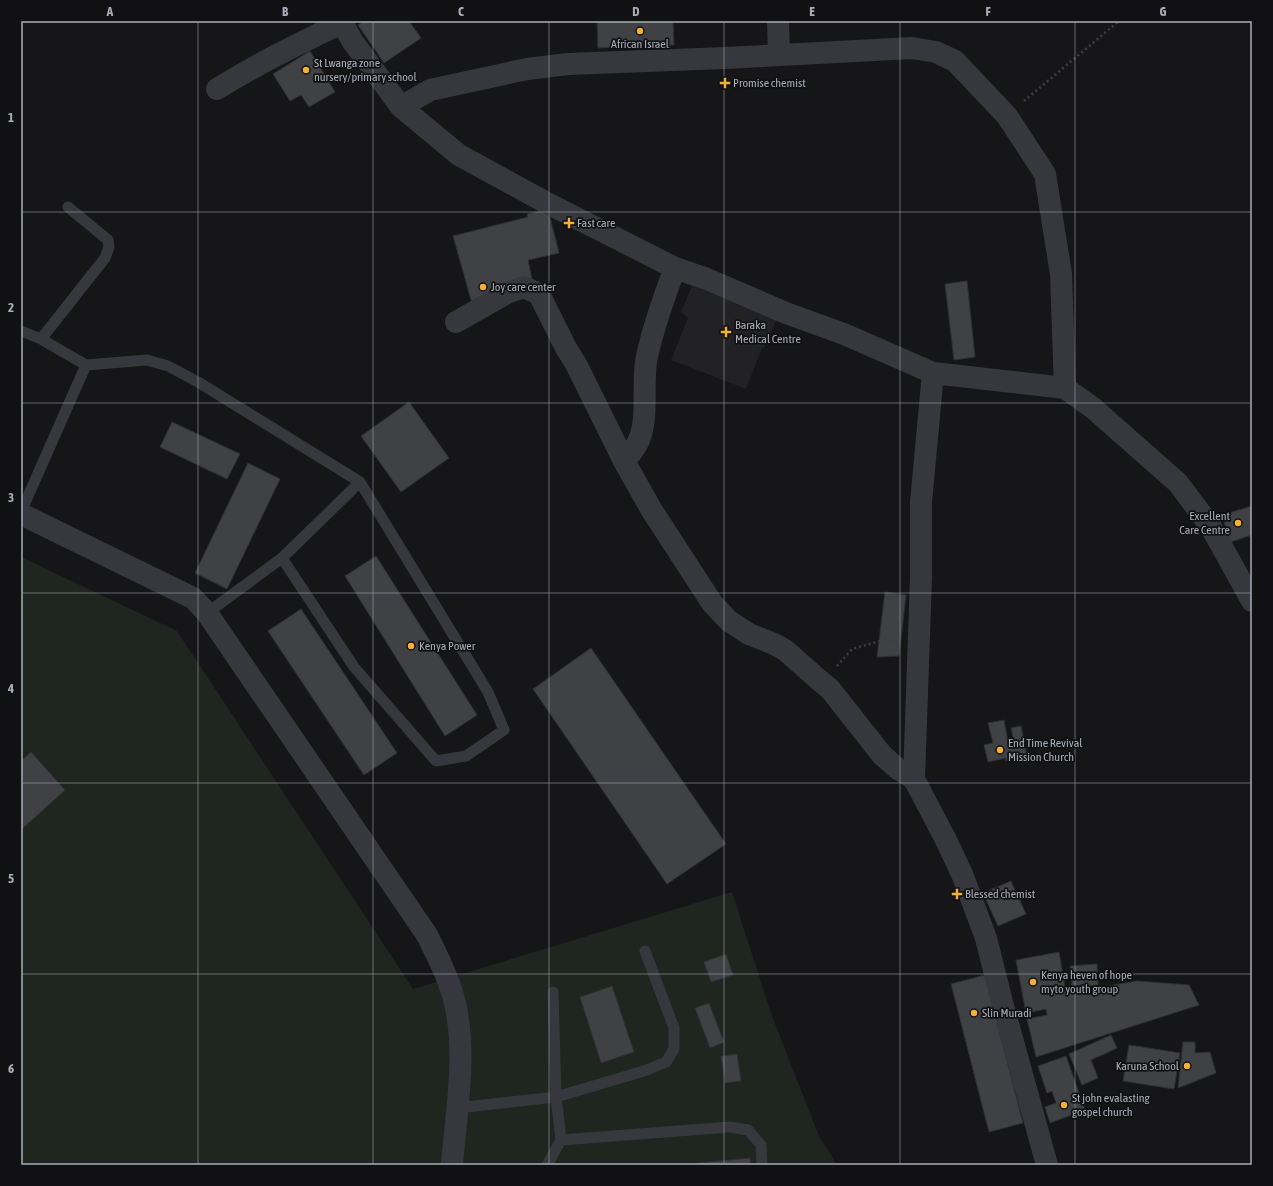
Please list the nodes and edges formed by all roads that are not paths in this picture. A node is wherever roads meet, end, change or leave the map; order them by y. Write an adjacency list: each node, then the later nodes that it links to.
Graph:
1 (778, 21): 3 (street)
2 (341, 22): 4 (street); 5 (street)
3 (779, 55): 5 (street); 13 (street)
4 (217, 89)
5 (401, 107): 7 (street)
6 (68, 207): 10 (lane)
7 (675, 268): 12 (street); 14 (street)
8 (456, 322): 14 (street)
9 (21, 331): 10 (lane)
10 (40, 339): 11 (lane)
11 (86, 365): 15 (lane); 16 (lane)
12 (933, 373): 13 (street); 20 (street)
13 (1065, 388): 18 (street)
14 (624, 461): 20 (street)
15 (360, 482): 17 (lane); 17 (lane)
16 (21, 513): 19 (street)
17 (282, 558): 19 (lane)
18 (1252, 601)
19 (207, 612): 24 (street)
20 (914, 779): 29 (street)
21 (645, 952): 23 (lane)
22 (553, 992): 23 (lane)
23 (556, 1097): 24 (lane); 25 (lane)
24 (457, 1108): 26 (street)
25 (561, 1140): 27 (lane); 28 (lane)
26 (452, 1165)
27 (548, 1165)
28 (762, 1165)
29 (1047, 1165)

